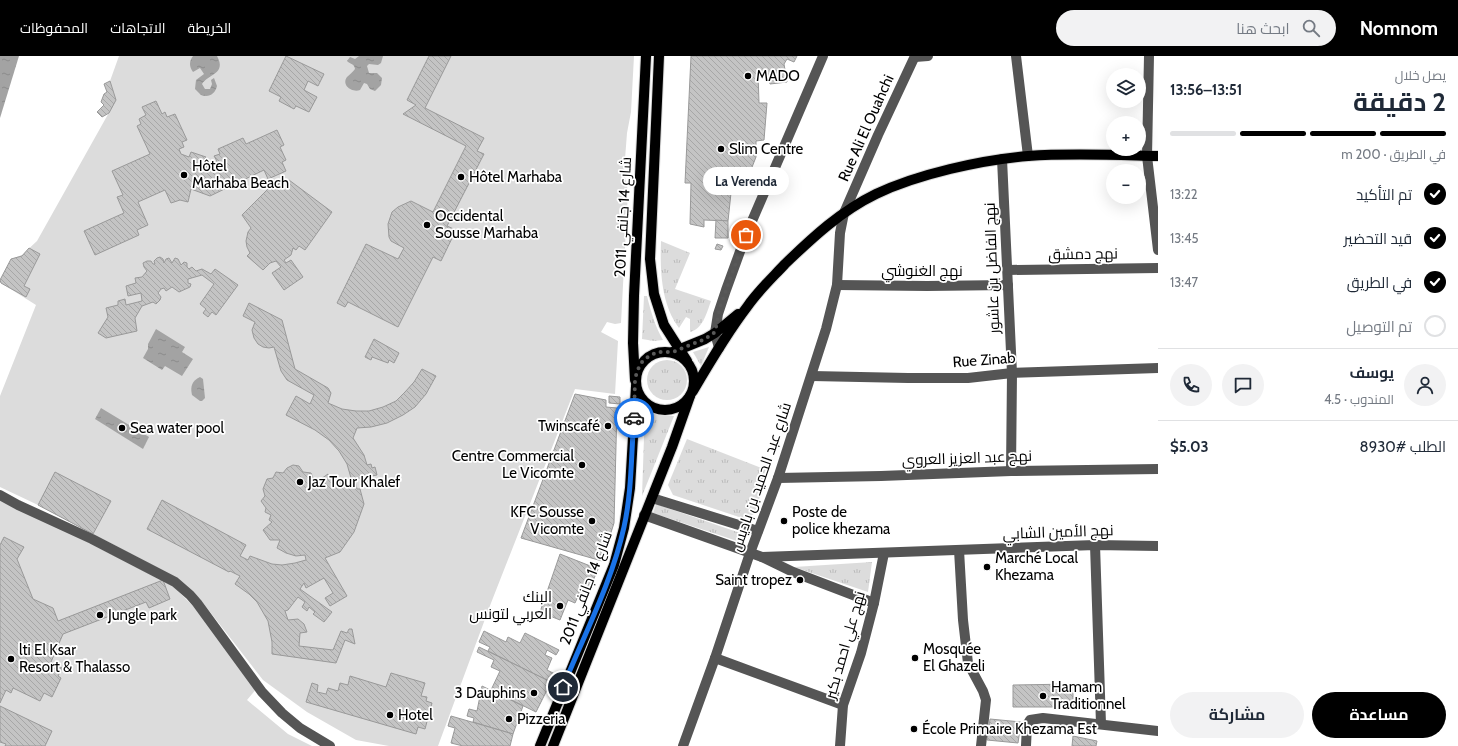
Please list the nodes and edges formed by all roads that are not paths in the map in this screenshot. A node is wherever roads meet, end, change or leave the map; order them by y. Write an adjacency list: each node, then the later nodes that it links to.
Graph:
1 (646, 56): 25 (main road, شارع 14 جانفي 2011)
2 (659, 56): 21 (main road, شارع 14 جانفي 2011)
3 (822, 56): 19 (street)
4 (915, 56): 5 (street); 12 (street, Rue Ali El Ouahchi)
5 (928, 56)
6 (1016, 56): 8 (street)
7 (1150, 56): 9 (street)
8 (1028, 156): 9 (main road); 11 (main road)
9 (1147, 156): 10 (main road); 13 (street)
10 (1158, 156)
11 (1002, 159): 12 (main road); 15 (street, نهج الفاضل بن عاشور)
12 (844, 213): 17 (street, شارع عبد الحميد بن باديس); 18 (main road)
13 (1158, 250)
14 (1158, 268): 15 (street, نهج دمشق)
15 (1008, 270): 16 (street, نهج الفاضل بن عاشور)
16 (1008, 285): 17 (street, نهج الغنوشي); 23 (street, نهج الفاضل بن عاشور)
17 (837, 286): 24 (street, شارع عبد الحميد بن باديس)
18 (747, 306): 19 (main road); 20 (main road)
19 (715, 332): 20 (street); 21 (main road)
20 (719, 348): 26 (main road)
21 (676, 351): 25 (main road); 26 (main road)
22 (1158, 368): 23 (street, Rue Zinab)
23 (1012, 373): 24 (street, Rue Zinab); 28 (street, نهج الفاضل بن عاشور)
24 (812, 376): 29 (street, شارع عبد الحميد بن باديس)
25 (636, 383): 26 (main road); 46 (main road, شارع 14 جانفي 2011)
26 (691, 393): 31 (main road, شارع 14 جانفي 2011)
27 (1158, 469): 28 (street, نهج عبد العزيز العروي)
28 (1011, 471): 29 (street, نهج عبد العزيز العروي)
29 (778, 478): 33 (street, شارع عبد الحميد بن باديس)
30 (0, 495): 45 (street)
31 (652, 498): 32 (main road, شارع 14 جانفي 2011); 33 (street)
32 (644, 515): 37 (street); 47 (main road, شارع 14 جانفي 2011)
33 (758, 531): 37 (street, شارع عبد الحميد بن باديس)
34 (1095, 546): 35 (street, نهج الأمين الشابي); 36 (street, نهج الأمين الشابي); 43 (street)
35 (1158, 546)
36 (959, 550): 38 (street, نهج الأمين الشابي); 50 (street)
37 (750, 553): 39 (street); 41 (street, شارع عبد الحميد بن باديس)
38 (884, 553): 39 (street, نهج الأمين الشابي); 40 (street, نهج علي احمد بكير)
39 (762, 557): 40 (street)
40 (874, 603): 42 (street, نهج علي احمد بكير)
41 (715, 658): 42 (street); 48 (street, شارع عبد الحميد بن باديس)
42 (843, 704): 49 (street, نهج علي احمد بكير)
43 (1101, 724): 44 (street); 51 (street)
44 (1158, 731)
45 (330, 746)
46 (540, 746)
47 (553, 746)
48 (683, 746)
49 (840, 746)
50 (981, 746)
51 (1026, 746)

